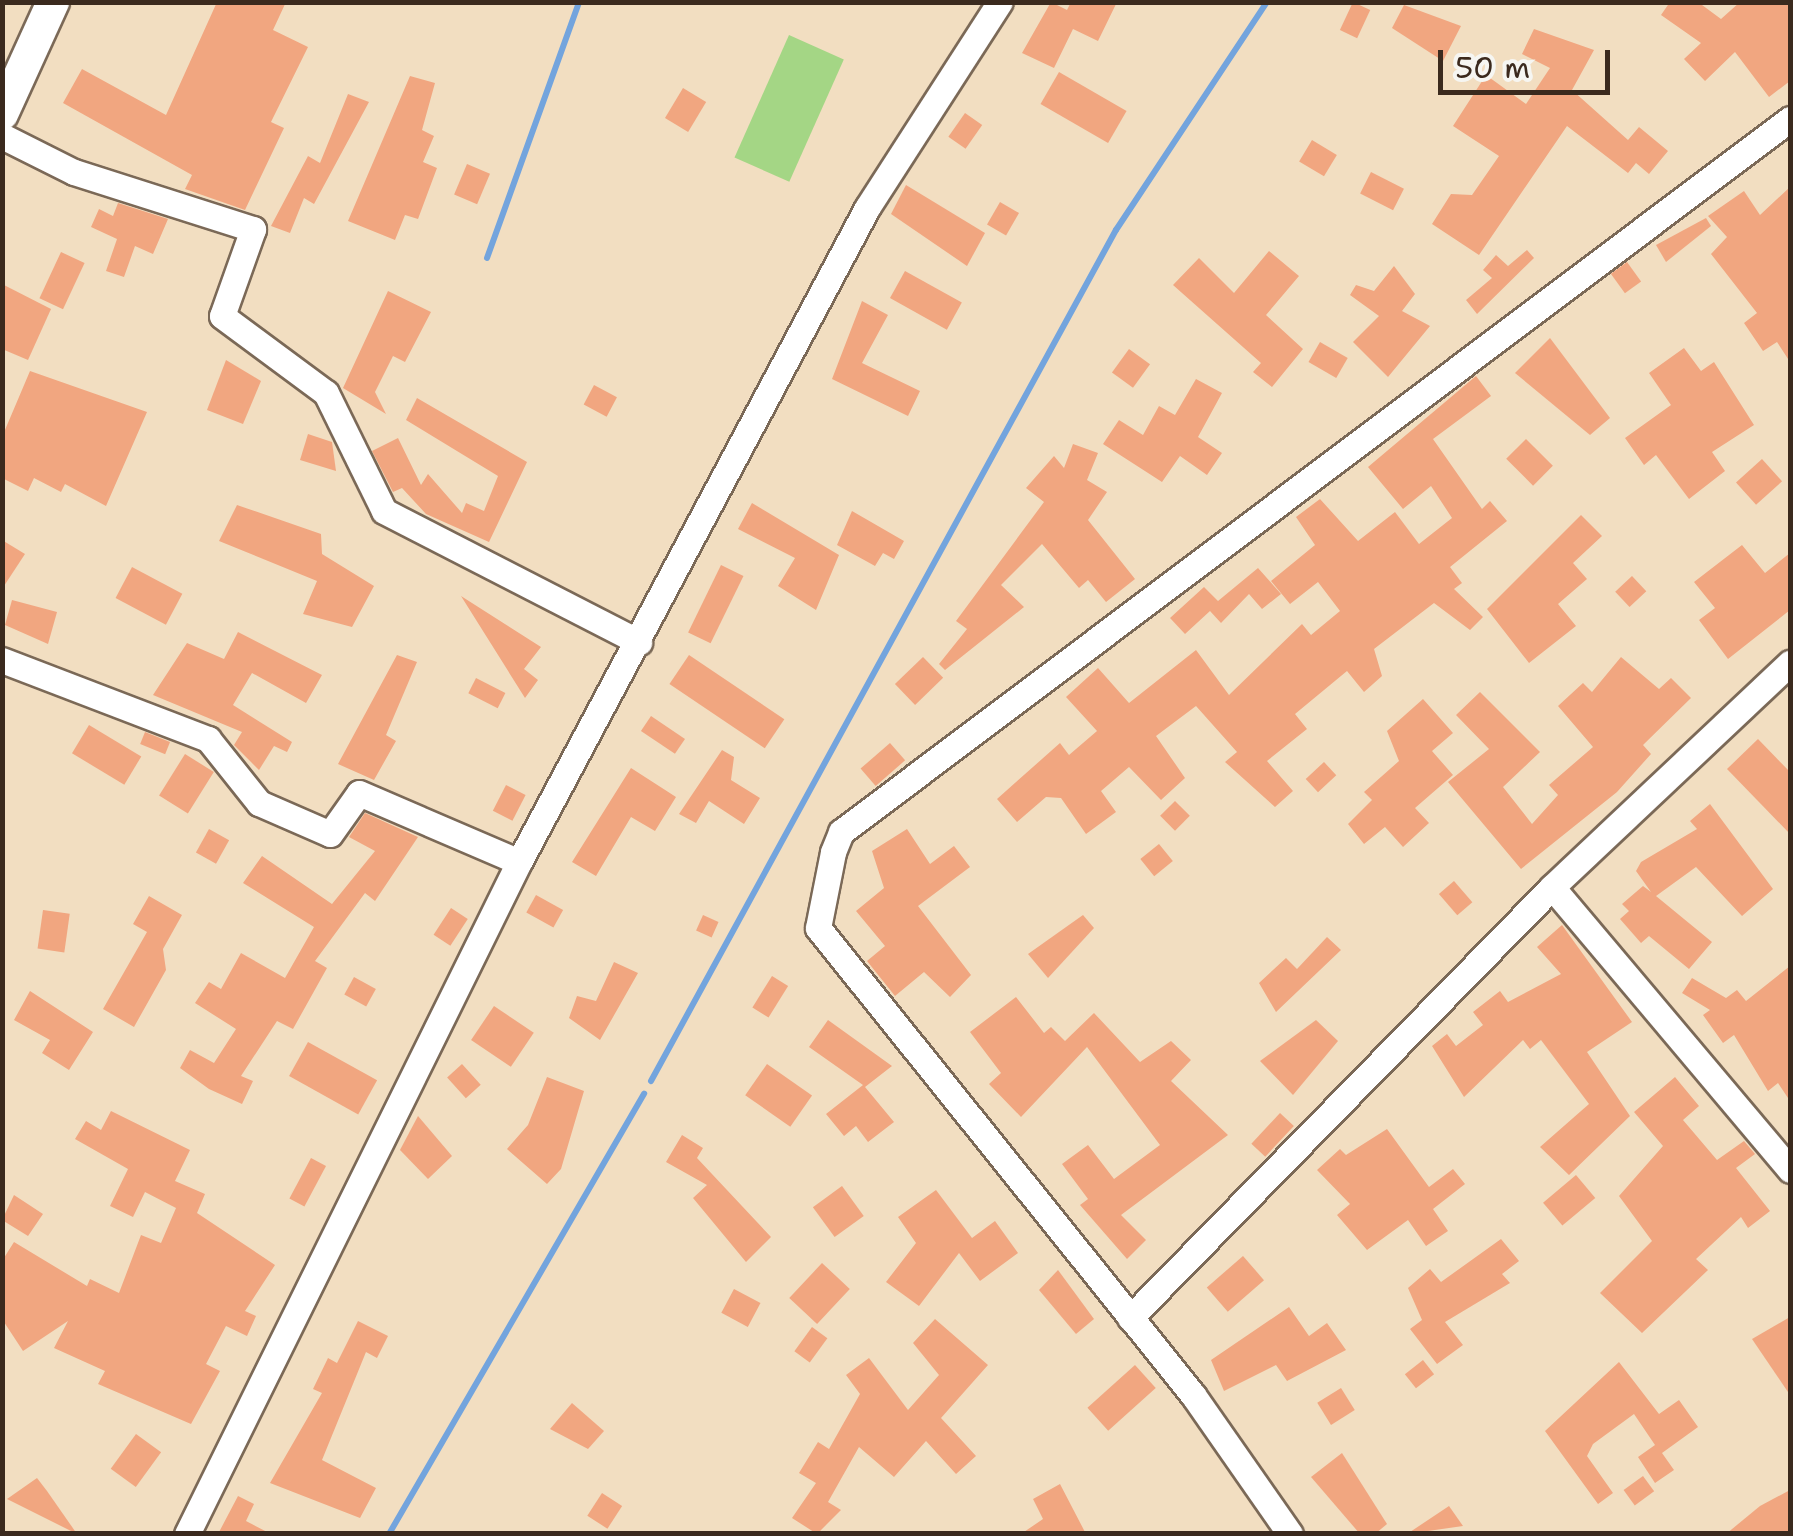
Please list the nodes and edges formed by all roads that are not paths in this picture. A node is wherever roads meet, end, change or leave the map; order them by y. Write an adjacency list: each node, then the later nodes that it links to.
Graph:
1 (53, 2): 3 (street)
2 (1000, 2): 6 (street)
3 (2, 114)
4 (1790, 119): 12 (street)
5 (2, 136): 6 (street)
6 (639, 642): 9 (street)
7 (2, 660): 9 (street)
8 (1790, 663): 10 (street)
9 (520, 862): 13 (street)
10 (1552, 887): 11 (street); 12 (street)
11 (1790, 1170)
12 (1130, 1318): 14 (street)
13 (188, 1534)
14 (1290, 1534)

